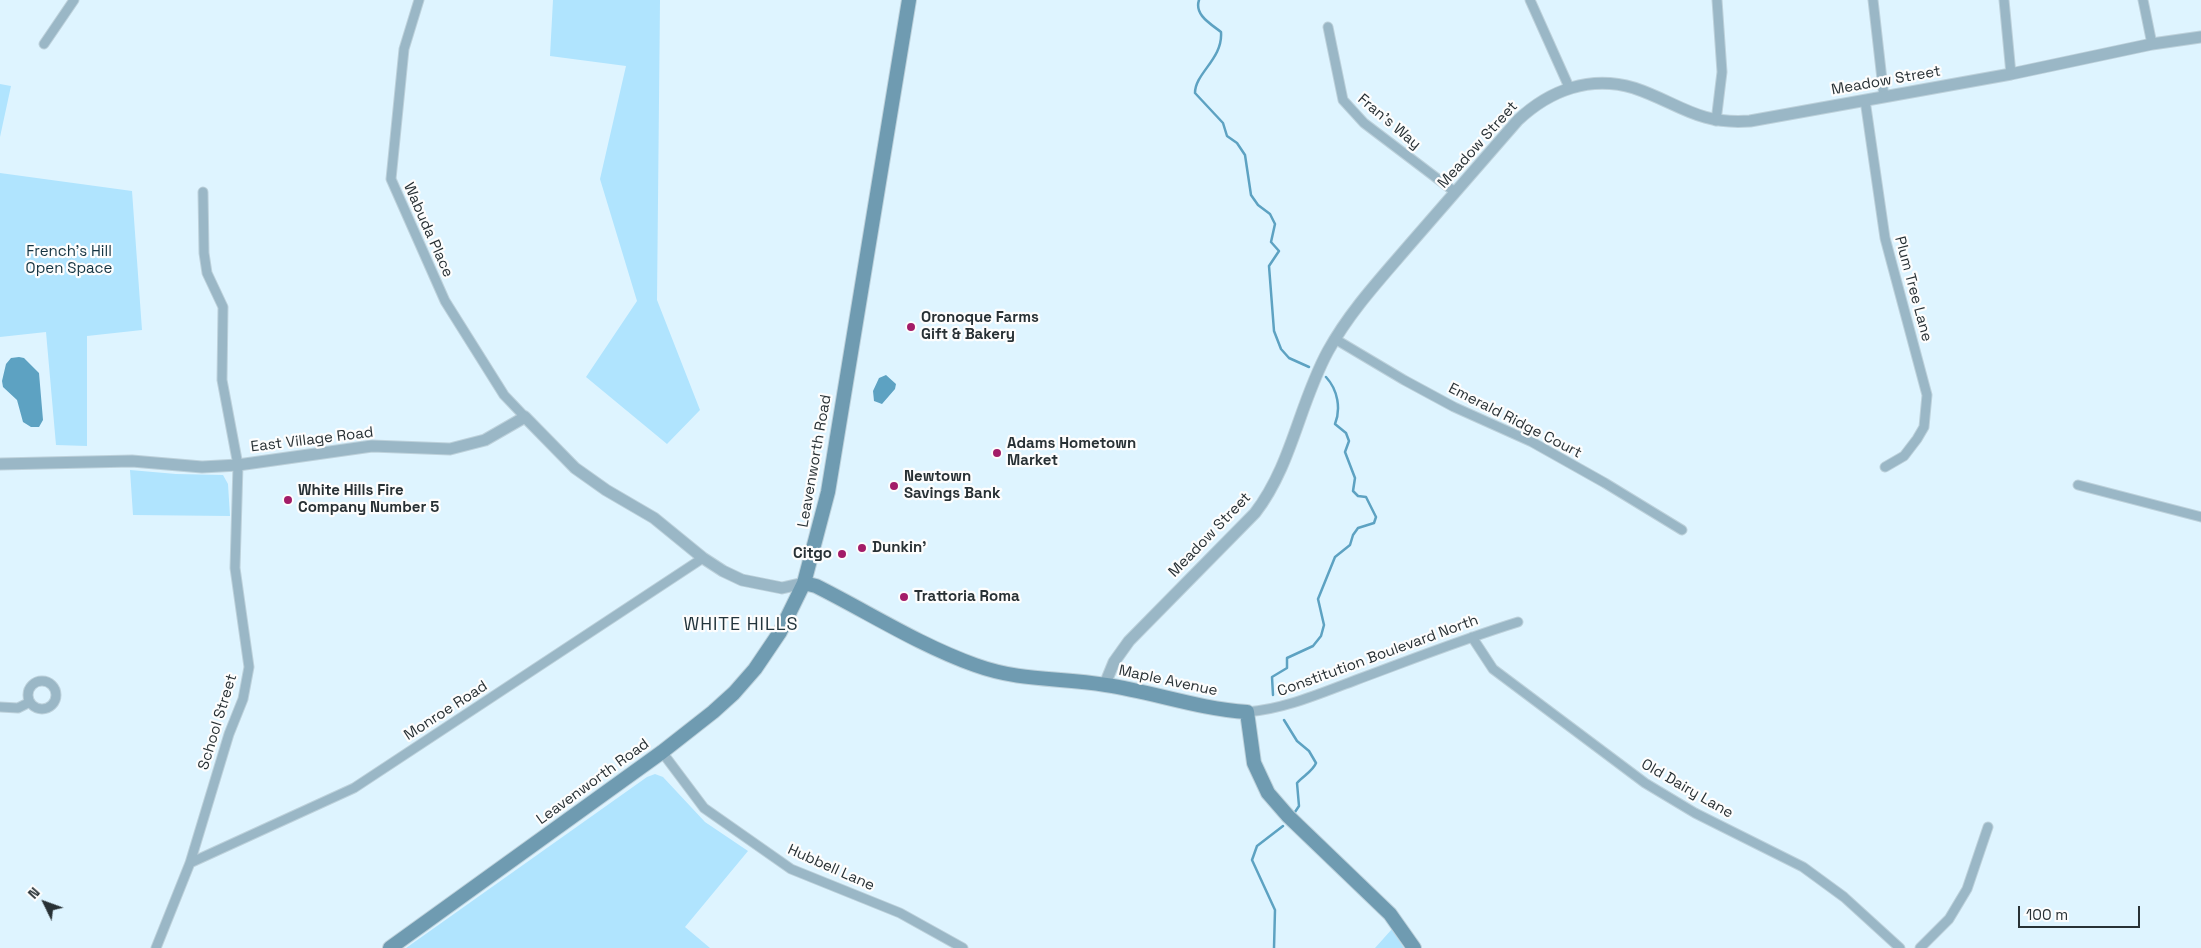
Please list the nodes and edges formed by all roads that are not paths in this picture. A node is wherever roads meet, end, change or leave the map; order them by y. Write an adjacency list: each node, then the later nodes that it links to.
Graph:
1 (74, 0): 11 (street)
2 (419, 0): 21 (street, Wabuda Place)
3 (909, 0): 29 (main road, Leavenworth Road)
4 (1530, 0): 14 (street)
5 (1717, 0): 17 (street)
6 (1873, 0): 15 (street)
7 (2004, 0): 13 (street)
8 (2143, 0): 12 (street)
9 (1328, 27): 19 (street, Fran's Way)
10 (2201, 37): 12 (street, Meadow Street)
11 (44, 44)
12 (2152, 44): 13 (street, Meadow Street)
13 (2012, 74): 15 (street, Meadow Street)
14 (1568, 87): 17 (street, Meadow Street); 19 (street, Meadow Street)
15 (1884, 97): 16 (street, Meadow Street)
16 (1864, 100): 17 (street, Meadow Street); 24 (street, Plum Tree Lane)
17 (1716, 121)
18 (203, 192): 23 (street, School Street)
19 (1455, 192): 20 (street, Meadow Street)
20 (1335, 339): 27 (street, Emerald Ridge Court); 32 (street, Meadow Street)
21 (525, 417): 23 (street, East Village Road); 28 (street)
22 (0, 464): 23 (street, East Village Road)
23 (238, 465): 38 (street, School Street)
24 (1885, 467)
25 (2078, 485): 26 (street)
26 (2201, 517)
27 (1682, 530)
28 (703, 558): 29 (street); 38 (street, Monroe Road)
29 (804, 583): 32 (main road, Maple Avenue); 36 (main road, Leavenworth Road)
30 (1518, 622): 31 (street, Constitution Boulevard North)
31 (1472, 637): 35 (street, Constitution Boulevard North); 43 (street, Old Dairy Lane)
32 (1105, 684): 35 (main road, Maple Avenue)
33 (30, 702): 34 (street)
34 (0, 707)
35 (1247, 712): 42 (main road)
36 (662, 752): 40 (main road, Leavenworth Road); 41 (street, Hubbell Lane)
37 (1988, 827): 44 (street)
38 (190, 863): 39 (street, School Street)
39 (156, 948)
40 (390, 948)
41 (963, 948)
42 (1414, 948)
43 (1900, 948)
44 (1920, 948)

